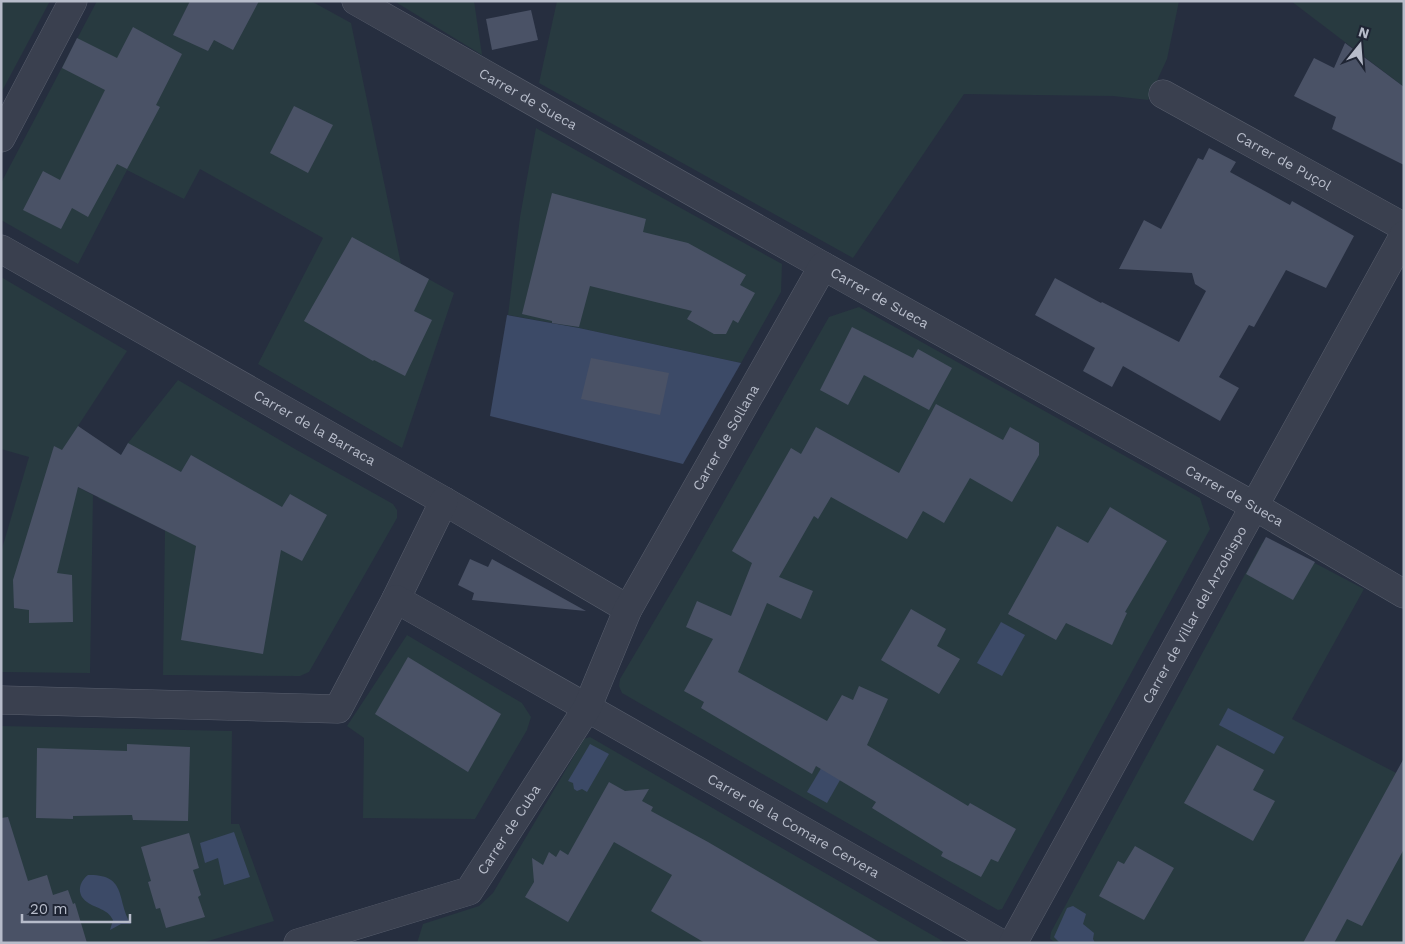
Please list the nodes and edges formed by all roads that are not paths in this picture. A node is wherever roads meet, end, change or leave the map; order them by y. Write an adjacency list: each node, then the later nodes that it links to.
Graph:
1 (73, 1): 4 (street)
2 (356, 1): 8 (street, Carrer de Sueca)
3 (1163, 94): 5 (street, Carrer de Puçol)
4 (1, 138)
5 (1404, 227)
6 (1404, 235): 10 (street, Carrer de Villar del Arzobispo)
7 (1, 249): 9 (street, Carrer de la Barraca)
8 (823, 266): 10 (street, Carrer de Sueca); 13 (street, Carrer de Sollana)
9 (444, 501): 12 (street); 13 (street, Carrer de la Barraca)
10 (1254, 506): 11 (street, Carrer de Sueca); 18 (street, Carrer de Villar del Arzobispo)
11 (1404, 594)
12 (396, 599): 14 (street); 15 (street, Carrer de la Comare Cervera)
13 (628, 609): 15 (street, Carrer de Cuba)
14 (1, 700)
15 (587, 708): 16 (street, Carrer de Cuba); 17 (street, Carrer de la Comare Cervera)
16 (298, 943)
17 (1000, 943)
18 (1013, 943)

